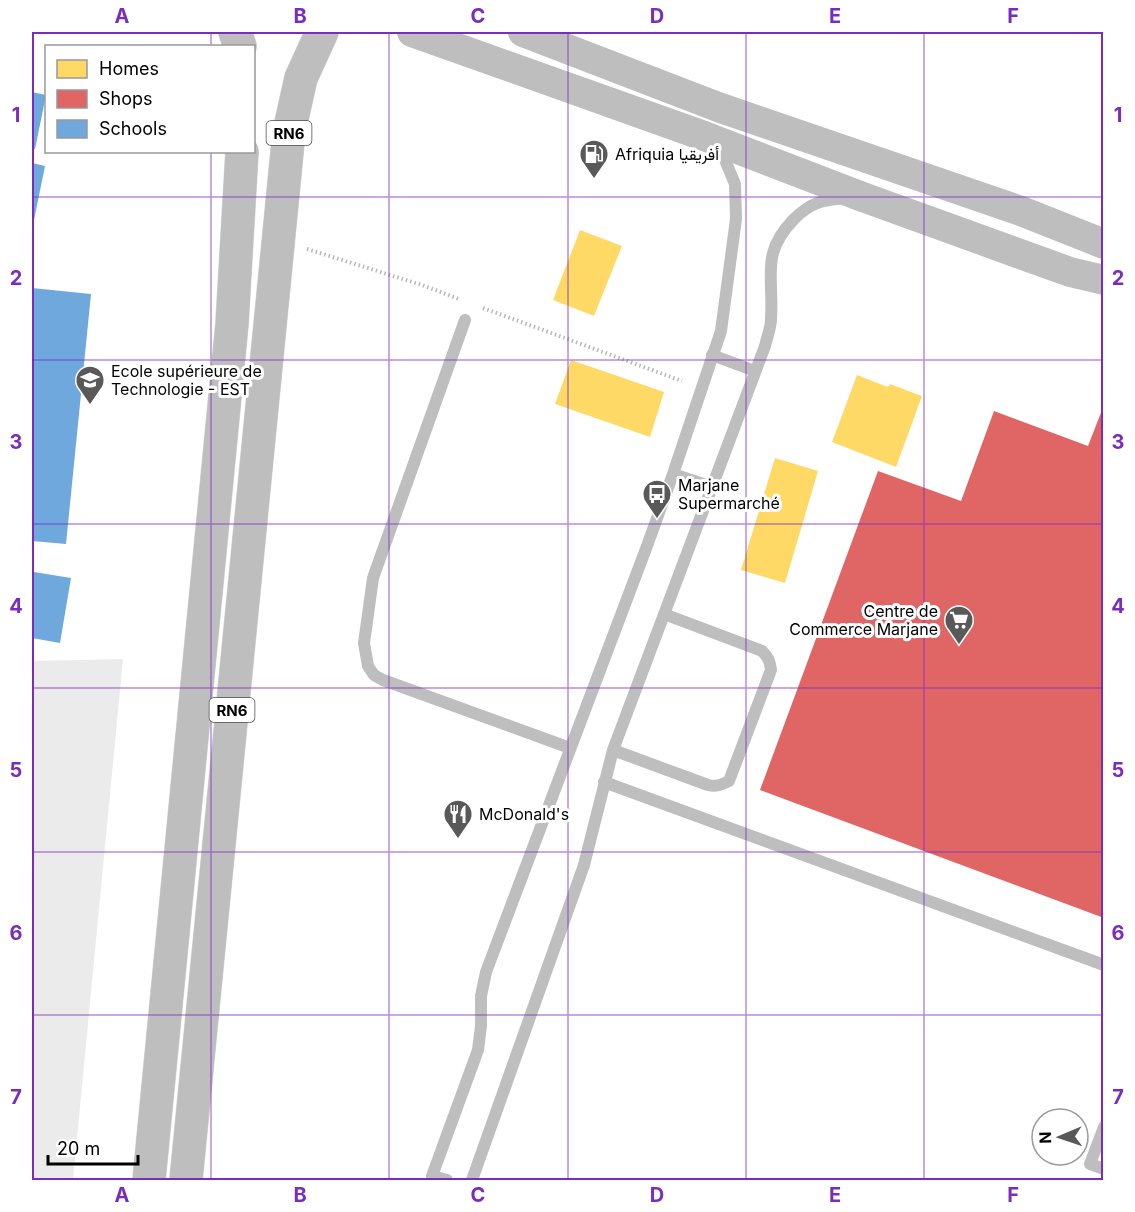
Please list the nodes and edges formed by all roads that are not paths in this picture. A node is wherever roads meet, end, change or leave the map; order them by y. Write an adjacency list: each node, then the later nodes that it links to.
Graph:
1 (322, 32): 23 (highway, RN6)
2 (411, 32): 4 (street)
3 (523, 32): 7 (street)
4 (704, 136): 6 (street); 10 (lane)
5 (242, 153): 22 (highway, RN6)
6 (860, 196): 8 (street); 11 (lane)
7 (1104, 244)
8 (1104, 280)
9 (465, 320): 15 (lane)
10 (712, 355): 11 (lane); 12 (lane)
11 (755, 371): 13 (lane)
12 (673, 474): 13 (lane); 15 (lane)
13 (712, 487): 14 (lane)
14 (664, 614): 16 (lane); 16 (lane)
15 (570, 748): 21 (lane)
16 (613, 750): 17 (lane)
17 (604, 782): 18 (lane); 25 (lane)
18 (1104, 965)
19 (1104, 1127): 20 (lane)
20 (1104, 1169)
21 (433, 1178): 24 (lane)
22 (149, 1180)
23 (186, 1180)
24 (447, 1180)
25 (472, 1180)

